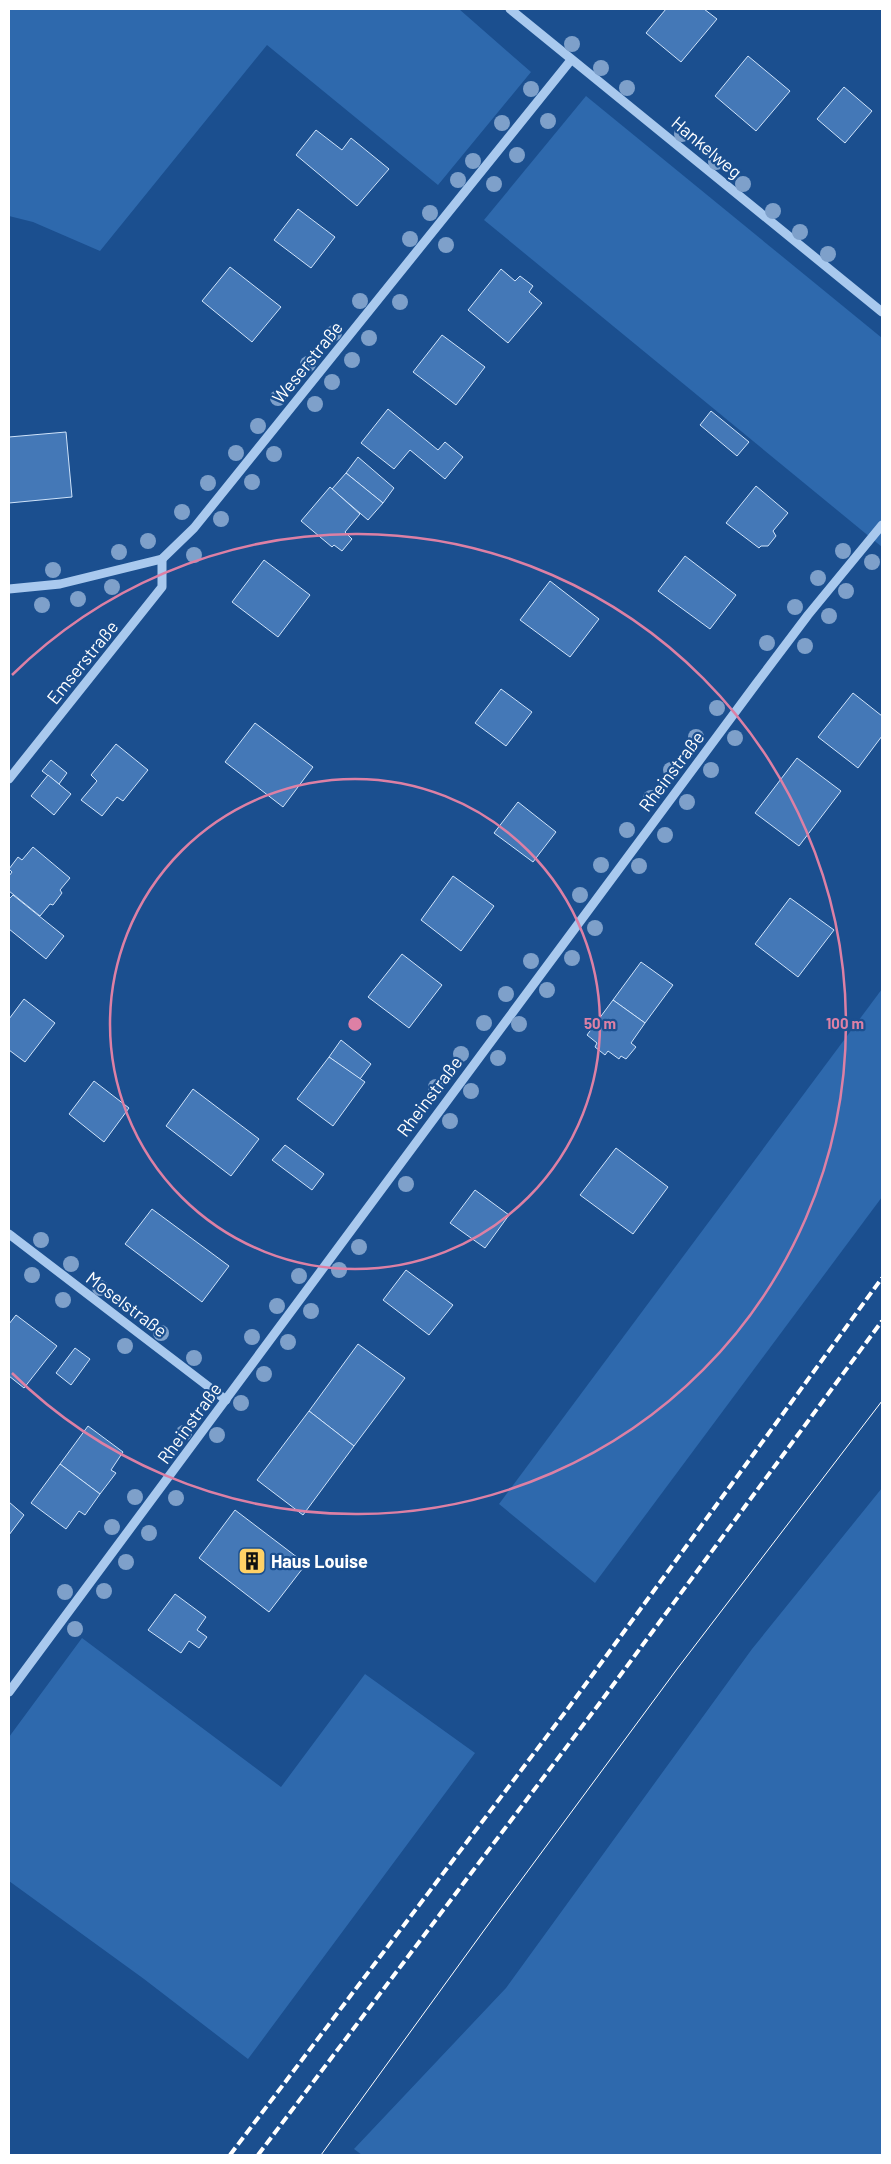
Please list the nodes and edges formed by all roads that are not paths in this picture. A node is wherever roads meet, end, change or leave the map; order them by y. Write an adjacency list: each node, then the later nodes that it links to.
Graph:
1 (510, 9): 2 (street, Hankelweg)
2 (571, 60): 3 (street, Hankelweg); 5 (street, Weserstraße)
3 (882, 312)
4 (882, 525): 9 (street, Rheinstraße)
5 (162, 559): 6 (street); 7 (street, Emserstraße)
6 (9, 589)
7 (9, 779)
8 (9, 1234): 9 (street, Moselstraße)
9 (226, 1400): 10 (street, Rheinstraße)
10 (9, 1692)

